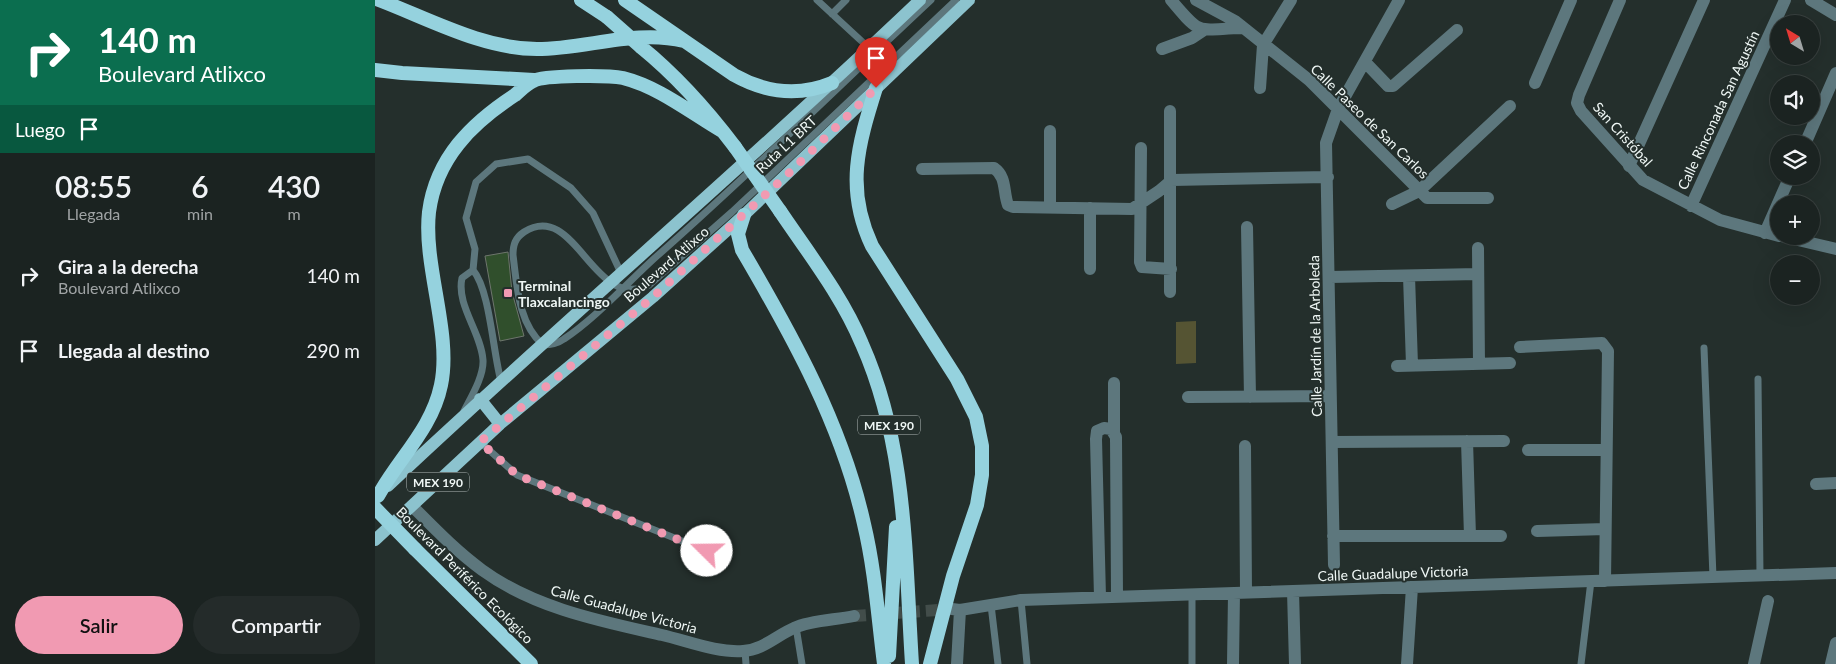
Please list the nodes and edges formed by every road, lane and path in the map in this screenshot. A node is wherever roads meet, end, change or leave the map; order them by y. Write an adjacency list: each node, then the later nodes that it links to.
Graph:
1 (379, 0): 25 (highway)
2 (581, 0): 40 (highway, bridge)
3 (625, 0): 25 (highway)
4 (817, 0): 20 (lane)
5 (837, 0): 20 (lane)
6 (846, 0): 20 (lane)
7 (918, 0): 27 (main road, Boulevard Atlixco / MEX 190)
8 (931, 0): 71 (lane, Ruta L1 BRT)
9 (956, 0): 71 (lane, Ruta L1 BRT)
10 (969, 0): 35 (main road, Boulevard Atlixco / MEX 190)
11 (1171, 0): 23 (street)
12 (1196, 0): 22 (street, Calle Paseo de San Carlos)
13 (1291, 0): 26 (street)
14 (1399, 0): 29 (street, Calle Jardín de la Arboleda)
15 (1571, 0): 34 (street)
16 (1620, 0): 44 (street, San Cristóbal)
17 (1703, 0): 44 (street)
18 (1785, 0): 53 (street, Calle Rinconada San Agustín)
19 (1811, 0): 21 (street)
20 (834, 11): 27 (lane)
21 (1836, 16)
22 (1243, 28): 23 (street); 26 (street, Calle Paseo de San Carlos)
23 (1204, 30): 28 (street)
24 (1457, 30): 29 (street)
25 (684, 41): 33 (highway)
26 (1263, 45): 36 (street); 38 (street, Calle Paseo de San Carlos)
27 (869, 48): 33 (main road, Boulevard Atlixco / MEX 190)
28 (1162, 48)
29 (1365, 62): 38 (street, Calle Jardín de la Arboleda)
30 (375, 70): 32 (highway)
31 (1836, 72): 42 (street)
32 (534, 80): 40 (highway); 100 (highway)
33 (832, 83): 66 (main road, Boulevard Atlixco / MEX 190)
34 (1535, 83)
35 (876, 88): 56 (main road, Boulevard Atlixco / MEX 190); 133 (highway)
36 (1260, 88)
37 (1510, 106): 49 (street)
38 (1338, 109): 46 (street, Calle Jardín de la Arboleda); 49 (street, Calle Paseo de San Carlos)
39 (1170, 111): 47 (street)
40 (723, 131): 98 (highway, MEX 190, bridge)
41 (1050, 131): 54 (street)
42 (1809, 135)
43 (1141, 148): 51 (street)
44 (1629, 166): 53 (street, San Cristóbal)
45 (922, 168): 54 (street)
46 (1328, 177): 47 (street); 69 (street, Calle Jardín de la Arboleda)
47 (1172, 180): 51 (street); 64 (street)
48 (1786, 185): 58 (street)
49 (1419, 191): 50 (street, Calle Paseo de San Carlos); 52 (street)
50 (1488, 198)
51 (1141, 204): 55 (street); 64 (street)
52 (1392, 204)
53 (1691, 206): 58 (street, San Cristóbal)
54 (1050, 208): 55 (street)
55 (1090, 208): 63 (street)
56 (744, 215): 88 (main road, Boulevard Atlixco / MEX 190); 130 (highway)
57 (1247, 227): 85 (street)
58 (1765, 233): 59 (street, San Cristóbal)
59 (1770, 234)
60 (1819, 245): 62 (street, San Cristóbal)
61 (1478, 248): 67 (street)
62 (1836, 249)
63 (1090, 269)
64 (1171, 269): 72 (street)
65 (473, 270): 66 (lane); 81 (lane); 87 (lane)
66 (621, 273): 70 (main road, Boulevard Atlixco / MEX 190)
67 (1478, 274): 68 (street); 77 (street)
68 (1409, 276): 69 (street); 78 (street)
69 (1330, 277): 83 (street, Calle Jardín de la Arboleda)
70 (611, 282): 71 (lane, Ruta L1 BRT); 73 (main road, Boulevard Atlixco / MEX 190); 73 (lane, Ruta L1 BRT)
71 (624, 287): 73 (lane, Ruta L1 BRT)
72 (1170, 292)
73 (543, 345): 81 (main road, Boulevard Atlixco / MEX 190)
74 (1520, 347): 96 (street)
75 (1704, 348): 112 (lane)
76 (1510, 363): 77 (street)
77 (1479, 364): 78 (street)
78 (1412, 365): 79 (street)
79 (1397, 366)
80 (1758, 379): 111 (lane)
81 (501, 381): 86 (main road, Boulevard Atlixco / MEX 190)
82 (1114, 383): 89 (street)
83 (1331, 396): 85 (street); 93 (street, Calle Jardín de la Arboleda)
84 (1188, 397): 85 (street)
85 (1249, 397)
86 (480, 399): 87 (main road, Boulevard Atlixco / MEX 190); 88 (main road)
87 (461, 418): 100 (main road, Boulevard Atlixco / MEX 190)
88 (500, 424): 92 (main road, Boulevard Atlixco / MEX 190)
89 (1114, 432): 119 (street); 120 (street)
90 (1467, 441): 91 (street); 93 (street); 105 (street)
91 (1504, 441)
92 (480, 442): 101 (main road, Boulevard Atlixco / MEX 190); 108 (lane)
93 (1332, 442): 104 (street, Calle Jardín de la Arboleda)
94 (1245, 446): 117 (street)
95 (1528, 450): 96 (street)
96 (1607, 450): 102 (street)
97 (1836, 483): 99 (street)
98 (901, 484): 131 (highway); 132 (highway, MEX 190)
99 (1816, 484)
100 (376, 501): 128 (highway, Boulevard Periférico Ecológico, bridge)
101 (412, 506): 107 (main road, Boulevard Atlixco / MEX 190); 127 (street, Calle Guadalupe Victoria)
102 (1605, 529): 103 (street); 114 (street)
103 (1537, 531)
104 (1333, 536): 105 (street); 109 (street, Calle Jardín de la Arboleda)
105 (1470, 536): 106 (street)
106 (1501, 536)
107 (375, 540)
108 (707, 551)
109 (1334, 565)
110 (1836, 573): 111 (street, Calle Guadalupe Victoria)
111 (1760, 576): 112 (street, Calle Guadalupe Victoria)
112 (1713, 577): 114 (street, Calle Guadalupe Victoria)
113 (1591, 581): 114 (street, Calle Guadalupe Victoria); 115 (street, Calle Guadalupe Victoria); 141 (lane)
114 (1605, 581)
115 (1412, 587): 116 (street, Calle Guadalupe Victoria); 140 (street)
116 (1293, 591): 117 (street, Calle Guadalupe Victoria); 139 (street)
117 (1240, 592): 118 (street, Calle Guadalupe Victoria); 138 (street)
118 (1192, 594): 119 (street, Calle Guadalupe Victoria); 137 (lane)
119 (1117, 596): 120 (street, Calle Guadalupe Victoria)
120 (1100, 597): 121 (street, Calle Guadalupe Victoria)
121 (1021, 600): 123 (street, Calle Guadalupe Victoria); 136 (lane)
122 (1768, 601): 142 (street)
123 (991, 605): 134 (street, Calle Guadalupe Victoria); 135 (lane)
124 (854, 616): 125 (street, Calle Guadalupe Victoria)
125 (796, 627): 127 (street, Calle Guadalupe Victoria); 129 (lane)
126 (1836, 643): 143 (street)
127 (746, 658)
128 (531, 664)
129 (803, 664)
130 (883, 664)
131 (888, 664)
132 (912, 664)
133 (930, 664)
134 (957, 664)
135 (998, 664)
136 (1027, 664)
137 (1191, 664)
138 (1233, 664)
139 (1295, 664)
140 (1407, 664)
141 (1581, 664)
142 (1754, 664)
143 (1831, 664)

